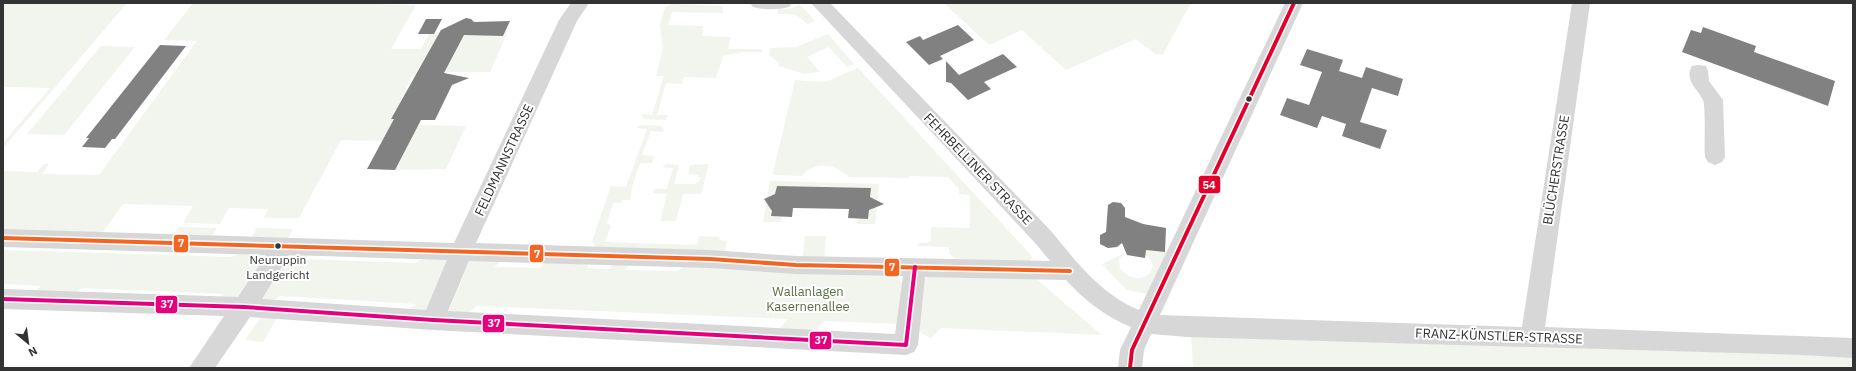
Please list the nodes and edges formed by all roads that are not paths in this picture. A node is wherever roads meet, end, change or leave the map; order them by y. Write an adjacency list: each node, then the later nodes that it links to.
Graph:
1 (580, 3): 11 (street, FELDMANNSTRASSE)
2 (759, 3): 3 (street)
3 (783, 3)
4 (820, 3): 13 (street, FEHRBELLINER STRASSE)
5 (1294, 3): 17 (street)
6 (1582, 3): 18 (street, BLÜCHERSTRASSE)
7 (1699, 70): 8 (street)
8 (1715, 157)
9 (3, 238): 10 (street)
10 (283, 246): 11 (street); 15 (street)
11 (461, 252): 12 (street); 16 (street, FELDMANNSTRASSE)
12 (915, 267): 13 (street); 16 (street)
13 (1070, 271): 17 (street, FEHRBELLINER STRASSE)
14 (3, 299): 15 (street)
15 (244, 307): 16 (street); 20 (street)
16 (433, 320)
17 (1145, 322): 18 (street, FRANZ-KÜNSTLER-STRASSE); 21 (street)
18 (1532, 338): 19 (street, FRANZ-KÜNSTLER-STRASSE)
19 (1853, 348)
20 (201, 368)
21 (1130, 368)

